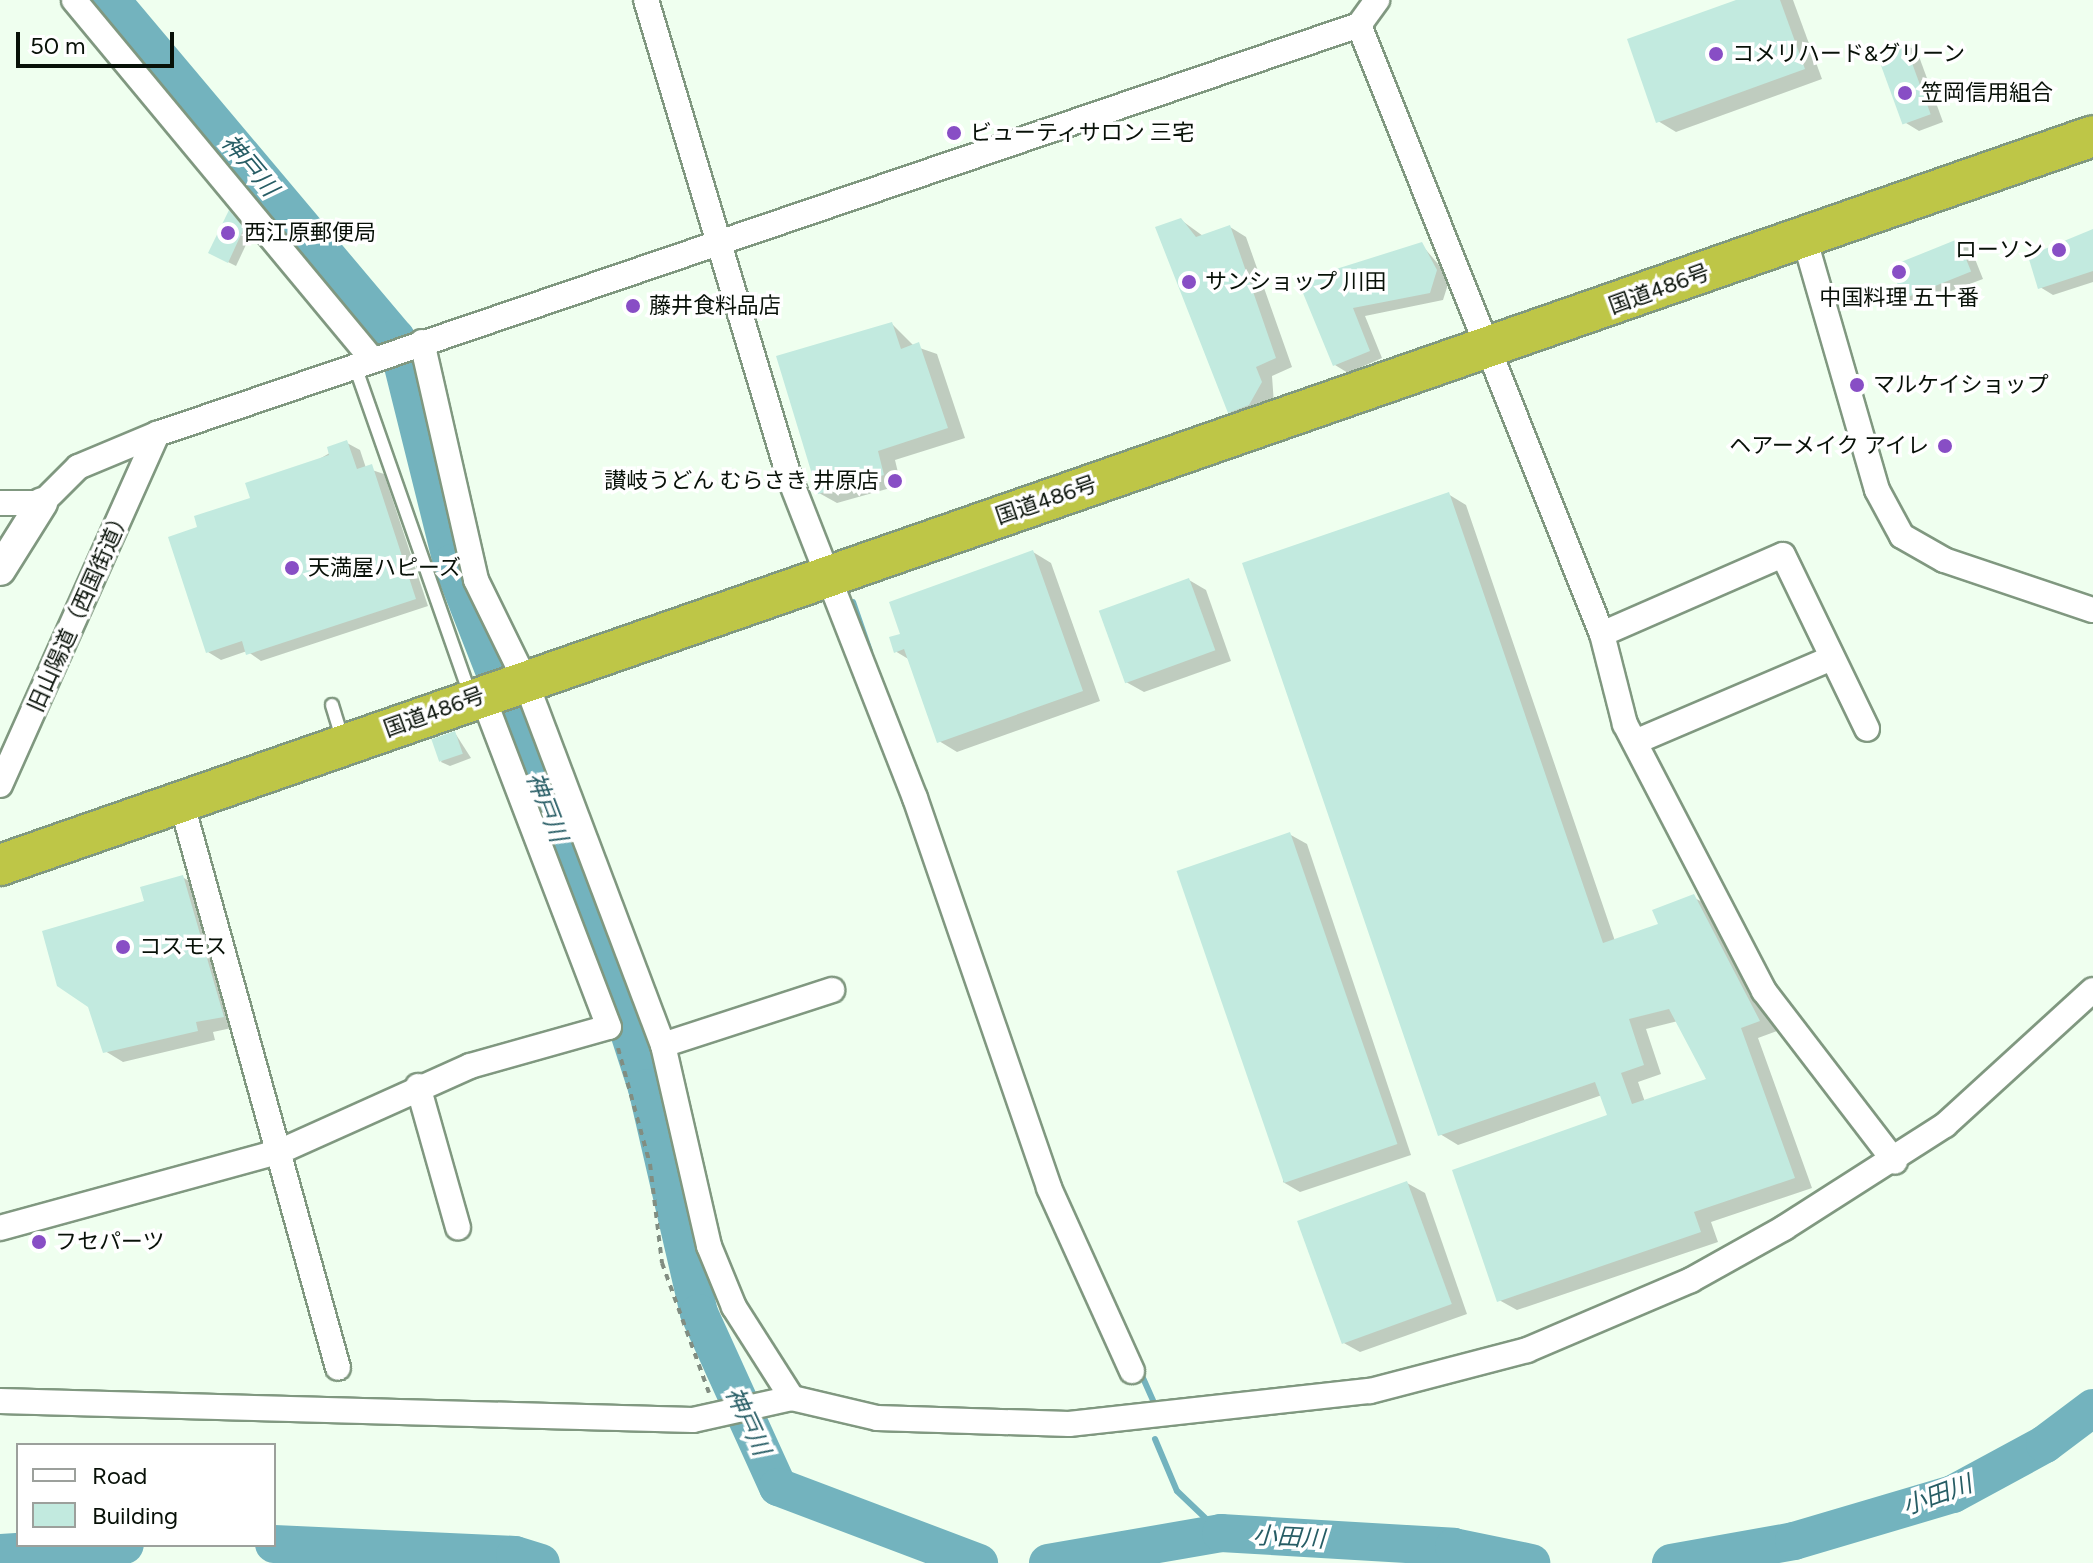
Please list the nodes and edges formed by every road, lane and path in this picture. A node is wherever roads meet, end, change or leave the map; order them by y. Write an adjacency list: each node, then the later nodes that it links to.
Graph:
1 (74, 0): 10 (street)
2 (646, 0): 7 (street)
3 (1377, 0): 4 (street)
4 (1359, 25): 7 (street); 9 (street)
5 (2093, 136): 6 (highway, 国道486号)
6 (1804, 237): 9 (highway, 国道486号); 16 (street)
7 (721, 240): 8 (street); 15 (street)
8 (418, 343): 10 (street); 19 (street)
9 (1489, 349): 15 (highway, 国道486号); 17 (street)
10 (370, 360): 11 (street); 19 (lane)
11 (157, 434): 13 (street); 24 (street, 旧山陽道（西国街道）)
12 (0, 503): 13 (street)
13 (42, 503): 14 (street)
14 (0, 570)
15 (829, 574): 19 (highway, 国道486号); 37 (street)
16 (2093, 610)
17 (1602, 634): 18 (street); 22 (street)
18 (1832, 658): 21 (street); 22 (street)
19 (496, 690): 23 (highway, 国道486号); 29 (street); 30 (street)
20 (332, 705): 23 (lane)
21 (1867, 729)
22 (1635, 742): 33 (street)
23 (344, 744): 25 (highway, 国道486号)
24 (0, 785)
25 (181, 801): 26 (highway, 国道486号); 32 (street)
26 (0, 865)
27 (832, 990): 30 (street)
28 (2093, 990): 33 (street)
29 (609, 1027): 31 (street); 40 (path)
30 (663, 1045): 38 (street)
31 (418, 1086): 32 (street); 34 (street)
32 (281, 1151): 35 (street); 36 (street)
33 (1895, 1162): 38 (street)
34 (458, 1227)
35 (0, 1228)
36 (338, 1368)
37 (1132, 1371)
38 (784, 1400): 40 (street)
39 (0, 1401): 40 (street)
40 (718, 1418)

